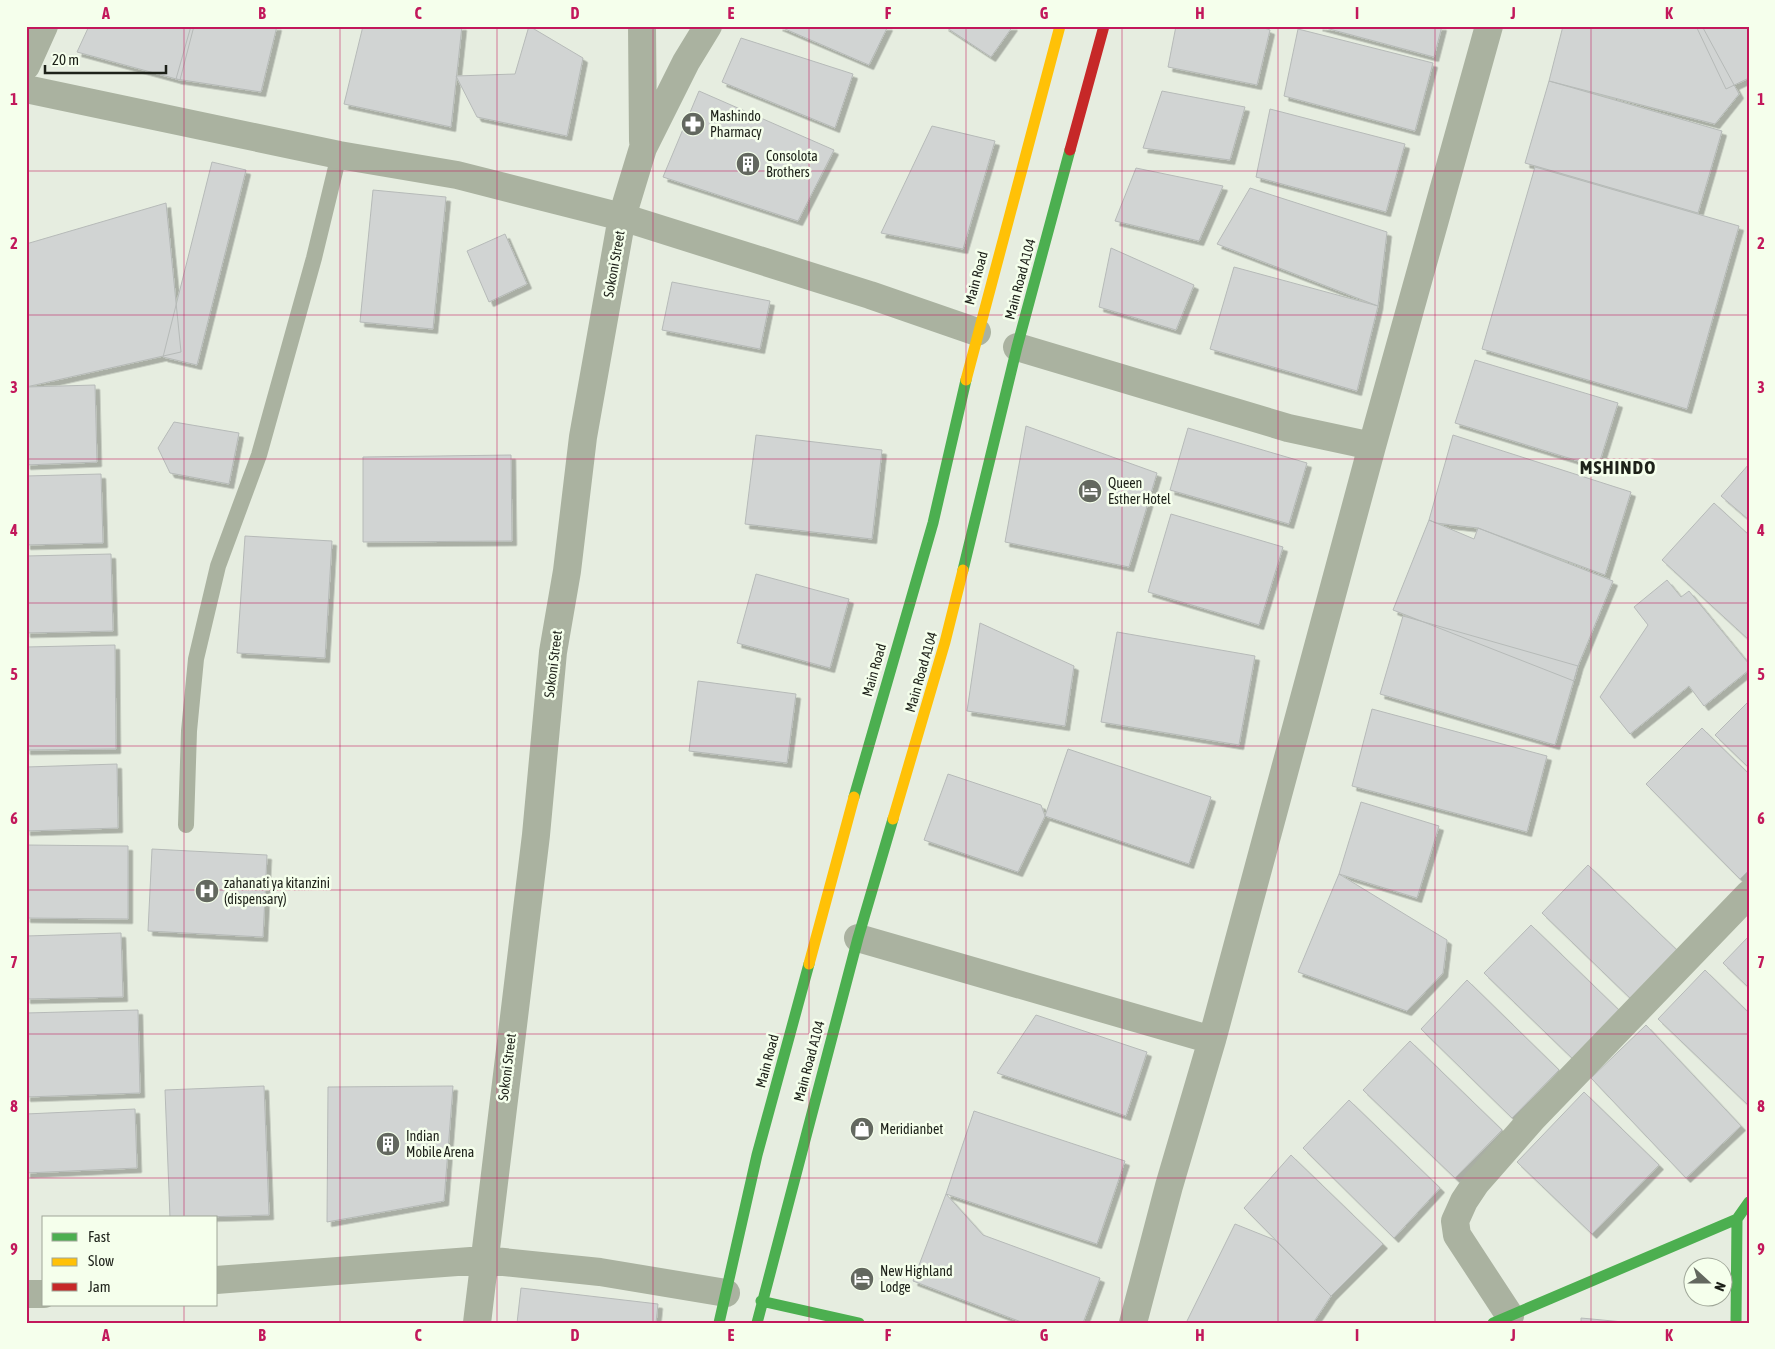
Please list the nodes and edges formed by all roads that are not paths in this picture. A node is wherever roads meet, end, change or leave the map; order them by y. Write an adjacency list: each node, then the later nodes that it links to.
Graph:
1 (44, 26): 7 (street)
2 (642, 26): 9 (street)
3 (708, 26): 9 (street, Sokoni Street)
4 (1060, 26): 12 (main road, Main Road)
5 (1104, 26): 13 (main road, Main Road A104)
6 (1489, 26): 14 (street)
7 (26, 66)
8 (26, 89): 10 (street)
9 (643, 148): 11 (street, Sokoni Street)
10 (339, 155): 11 (street); 15 (lane)
11 (622, 217): 12 (street); 21 (street, Sokoni Street)
12 (977, 332): 23 (main road, Main Road)
13 (1017, 347): 14 (street); 17 (main road, Main Road A104)
14 (1372, 446): 18 (street)
15 (186, 825)
16 (1749, 894): 27 (street)
17 (858, 938): 18 (street); 26 (main road, Main Road A104)
18 (1212, 1040): 32 (street)
19 (1749, 1202): 20 (main road)
20 (1738, 1219): 27 (main road); 33 (main road)
21 (484, 1260): 22 (street); 23 (street); 28 (street, Sokoni Street)
22 (218, 1280)
23 (726, 1293): 29 (main road, Main Road)
24 (26, 1294): 25 (street)
25 (42, 1294)
26 (761, 1301): 30 (main road, Main Road A104); 31 (main road)
27 (1502, 1319)
28 (477, 1323)
29 (719, 1323)
30 (757, 1323)
31 (859, 1323)
32 (1133, 1323)
33 (1736, 1323)

